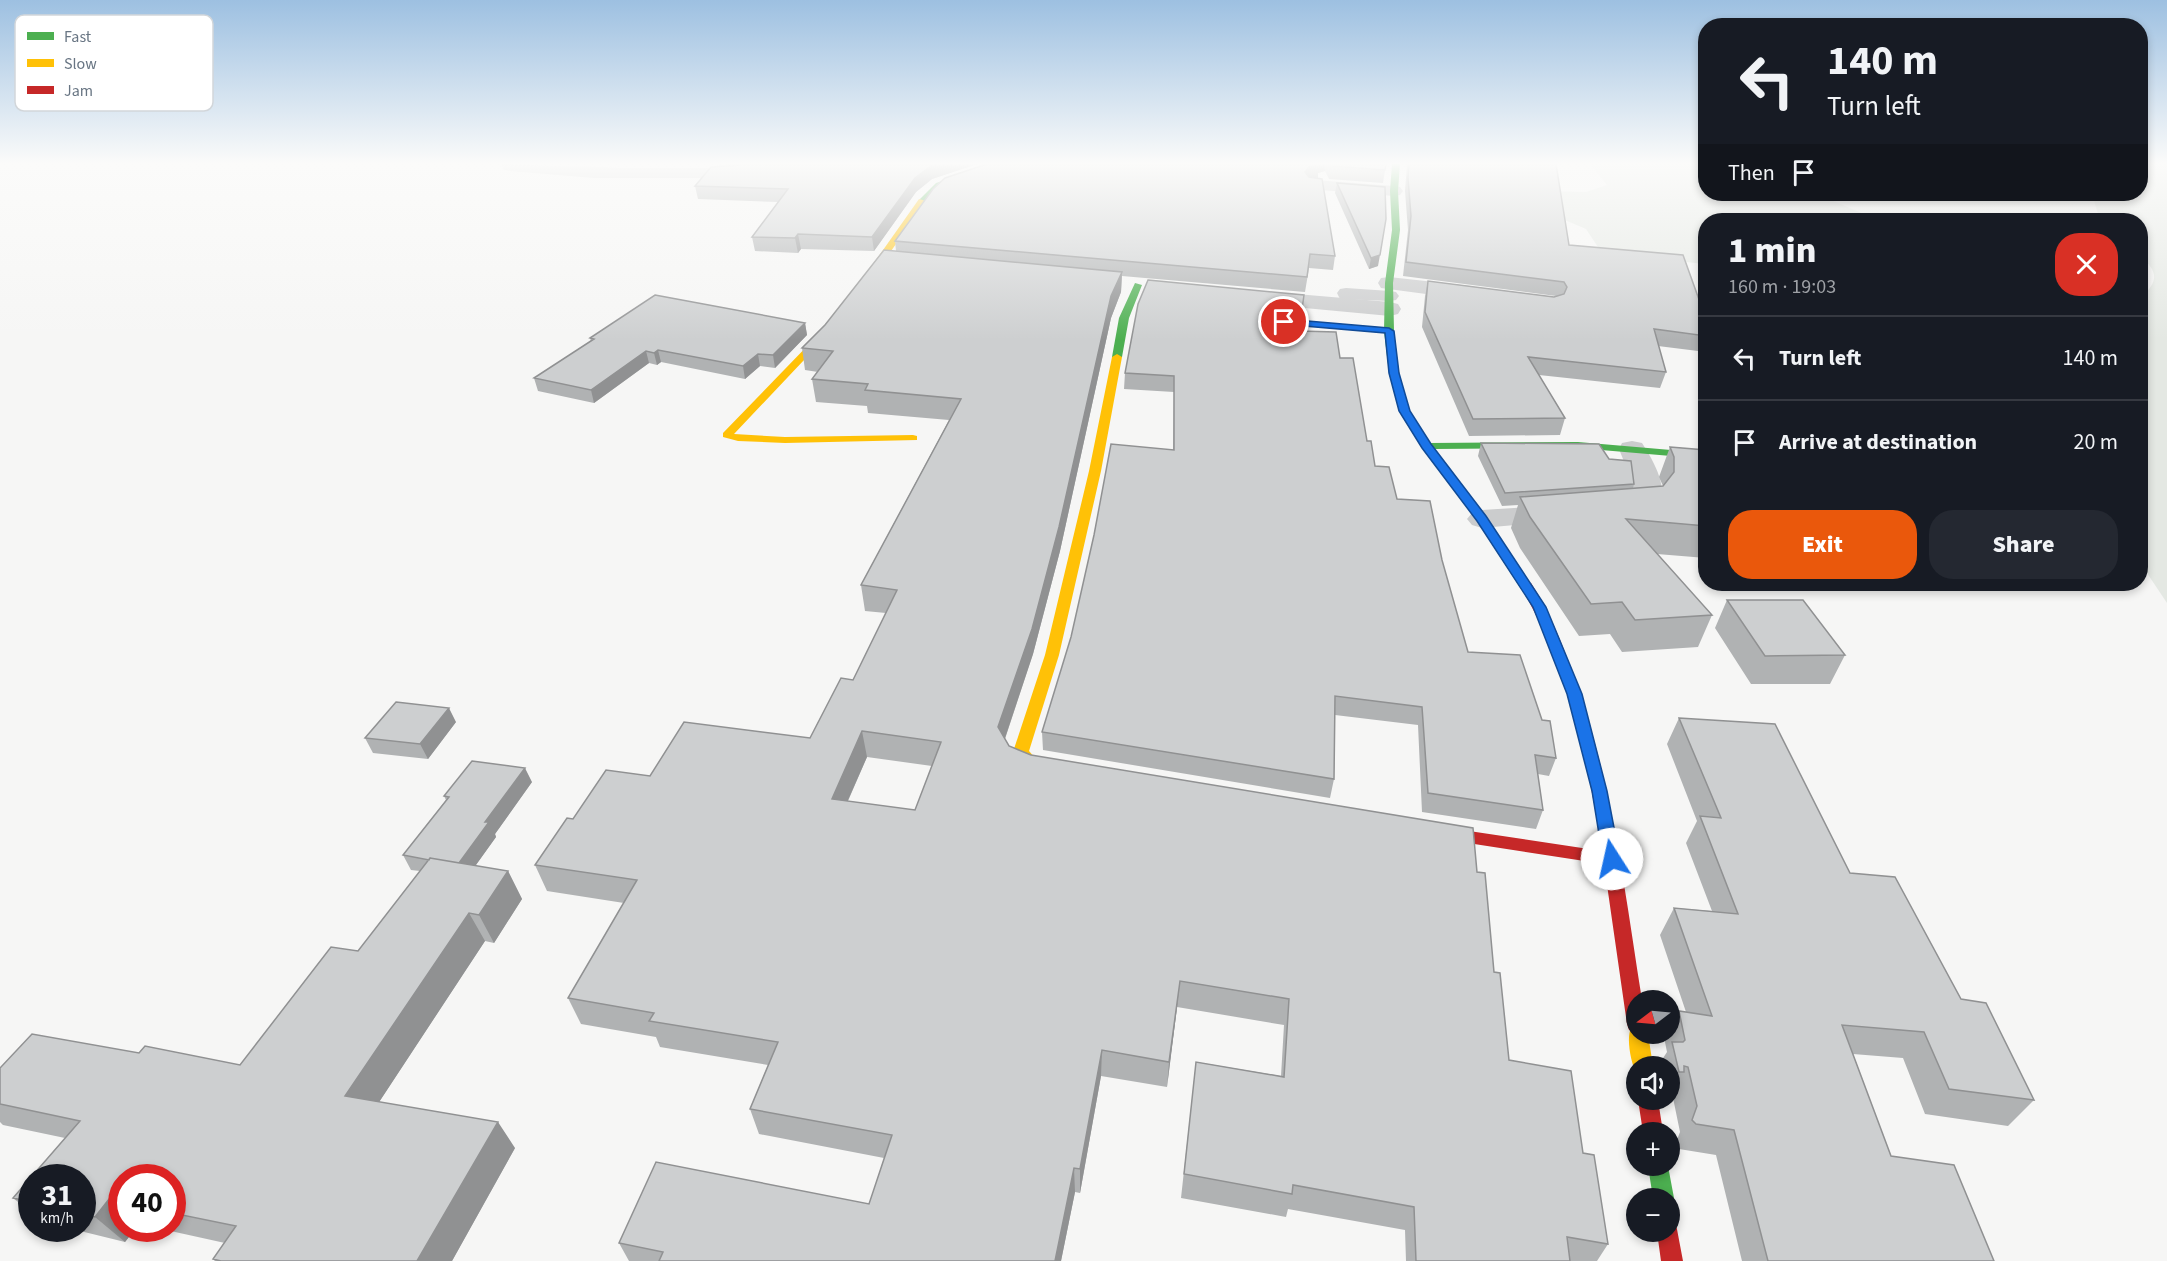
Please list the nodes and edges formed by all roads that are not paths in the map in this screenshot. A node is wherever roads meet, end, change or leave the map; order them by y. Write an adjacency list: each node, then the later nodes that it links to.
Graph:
1 (906, 223): 12 (street)
2 (1396, 223): 9 (street)
3 (1127, 284): 4 (street); 17 (street)
4 (1161, 288)
5 (1346, 291): 9 (lane)
6 (1241, 296): 8 (street)
7 (1492, 296): 9 (street)
8 (1275, 299): 9 (street); 10 (street)
9 (1390, 305): 11 (street); 13 (street)
10 (1284, 322)
11 (1366, 329)
12 (913, 438)
13 (1426, 446): 14 (street); 16 (street)
14 (1632, 449): 15 (street); 16 (street)
15 (1698, 455)
16 (1482, 519): 19 (street)
17 (1077, 772)
18 (1412, 828): 19 (street)
19 (1612, 859): 20 (street)
20 (1631, 990)
21 (1669, 1242): 22 (street)
22 (1672, 1261)

